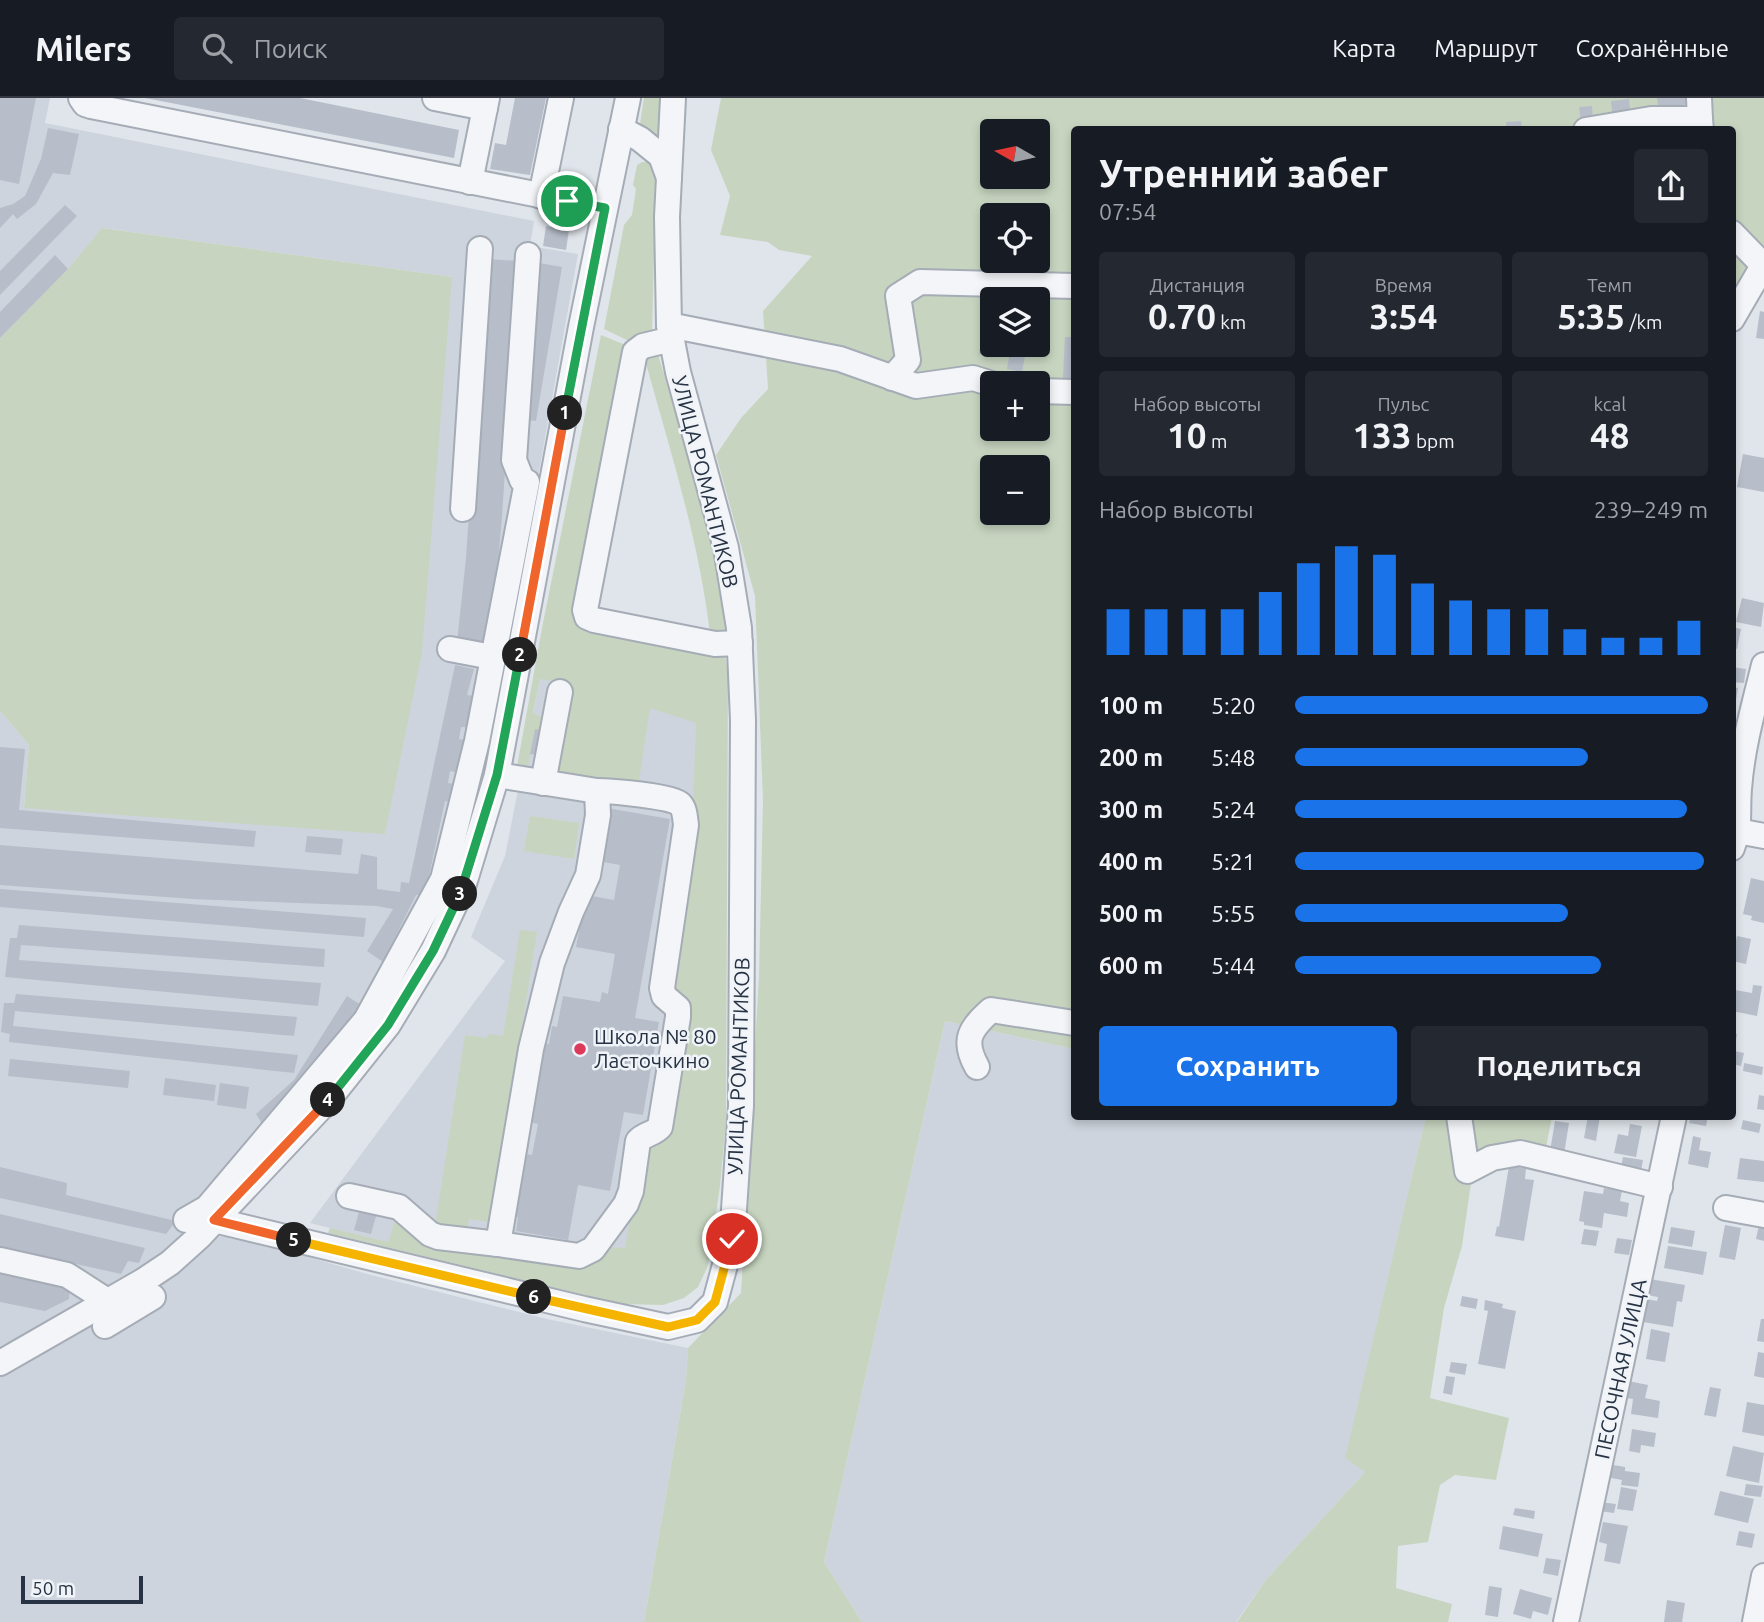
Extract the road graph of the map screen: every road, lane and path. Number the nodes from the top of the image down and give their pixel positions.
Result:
1 (81, 98) edge
2 (435, 98) edge
3 (561, 98) edge
4 (628, 98) edge
5 (673, 98) edge
6 (486, 103) edge
7 (1700, 116) edge
8 (1612, 126) edge
9 (621, 129) junction
10 (669, 179) junction
11 (470, 181) junction
12 (541, 196) junction
13 (605, 208) junction
14 (1736, 237) edge
15 (480, 249) dead end
16 (528, 255) dead end
17 (1764, 265) edge
18 (1071, 286) edge
19 (1736, 311) edge
20 (670, 332) junction
21 (892, 378) junction
22 (980, 381) edge
23 (1050, 391) edge
24 (1071, 392) edge
25 (463, 509) dead end
26 (740, 643) junction
27 (450, 649) dead end
28 (492, 657) junction
29 (1764, 665) edge
30 (560, 692) dead end
31 (497, 775) junction
32 (543, 783) junction
33 (597, 791) junction
34 (1736, 824) edge
35 (1736, 836) edge
36 (1764, 836) edge
37 (1071, 1023) edge
38 (976, 1067) dead end
39 (1460, 1120) edge
40 (1673, 1120) edge
41 (1660, 1187) junction
42 (349, 1196) dead end
43 (1726, 1208) dead end
44 (1764, 1215) edge
45 (186, 1220) dead end
46 (214, 1220) junction
47 (498, 1244) junction
48 (0, 1259) edge
49 (153, 1297) dead end
50 (109, 1302) junction
51 (105, 1326) dead end
52 (0, 1363) edge
53 (1764, 1576) edge
54 (1566, 1622) edge
55 (1755, 1622) edge

1 - 11 street
2 - 6 street
3 - 12 street
4 - 9 street
5 - 10 street, УЛИЦА РОМАНТИКОВ
6 - 11 street
7 - 8 street
9 - 10 street
9 - 13 street
10 - 20 street, УЛИЦА РОМАНТИКОВ
11 - 12 street
12 - 13 street
13 - 31 street
14 - 17 street
15 - 25 street
16 - 28 street
17 - 19 street
18 - 21 street
20 - 21 street
20 - 26 street, УЛИЦА РОМАНТИКОВ
20 - 26 street
21 - 22 street
23 - 24 street
26 - 46 street, УЛИЦА РОМАНТИКОВ
27 - 28 street
28 - 45 street
29 - 34 street
30 - 32 street
31 - 32 street
31 - 46 street
32 - 33 street
33 - 47 street
33 - 47 street
35 - 36 street
37 - 38 street
39 - 41 street
40 - 41 street, ПЕСОЧНАЯ УЛИЦА
41 - 54 street, ПЕСОЧНАЯ УЛИЦА
42 - 47 street
43 - 44 street
46 - 50 street
48 - 50 street
49 - 51 street
50 - 52 street
53 - 55 street

